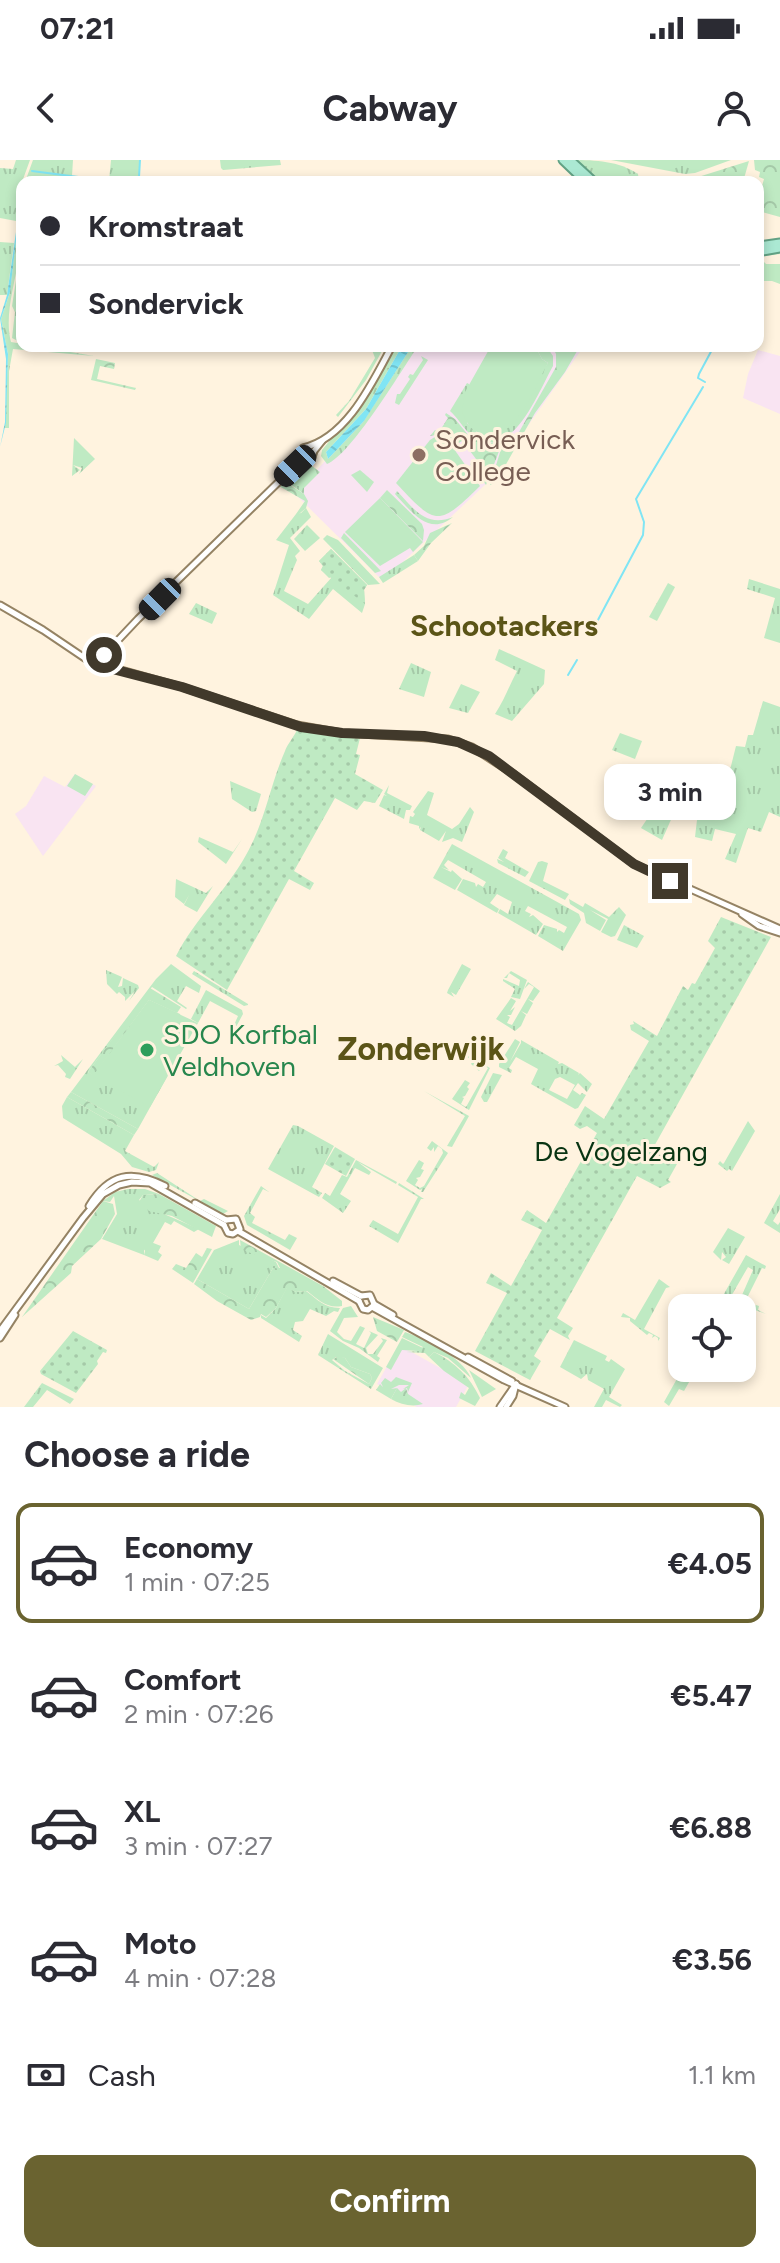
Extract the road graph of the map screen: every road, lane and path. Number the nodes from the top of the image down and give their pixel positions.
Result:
1 (563, 160) edge
2 (570, 160) edge
3 (580, 176) edge
4 (587, 176) edge
5 (389, 352) edge
6 (313, 449) junction
7 (303, 457) junction
8 (0, 605) edge
9 (101, 666) junction
10 (780, 931) edge
11 (225, 1223) junction
12 (239, 1230) junction
13 (360, 1298) junction
14 (373, 1306) junction
15 (18, 1308) junction
16 (0, 1331) edge
17 (0, 1338) edge
18 (516, 1384) junction
19 (503, 1407) edge
20 (565, 1407) edge

1 - 3 main road
2 - 4 main road
5 - 6 street
6 - 7 street
6 - 7 street
7 - 9 street
8 - 9 street
9 - 10 street
11 - 12 street
11 - 12 street
11 - 15 street
12 - 13 street
13 - 14 street
13 - 14 street
14 - 18 street
15 - 16 street
15 - 17 street
18 - 19 street
18 - 20 street

